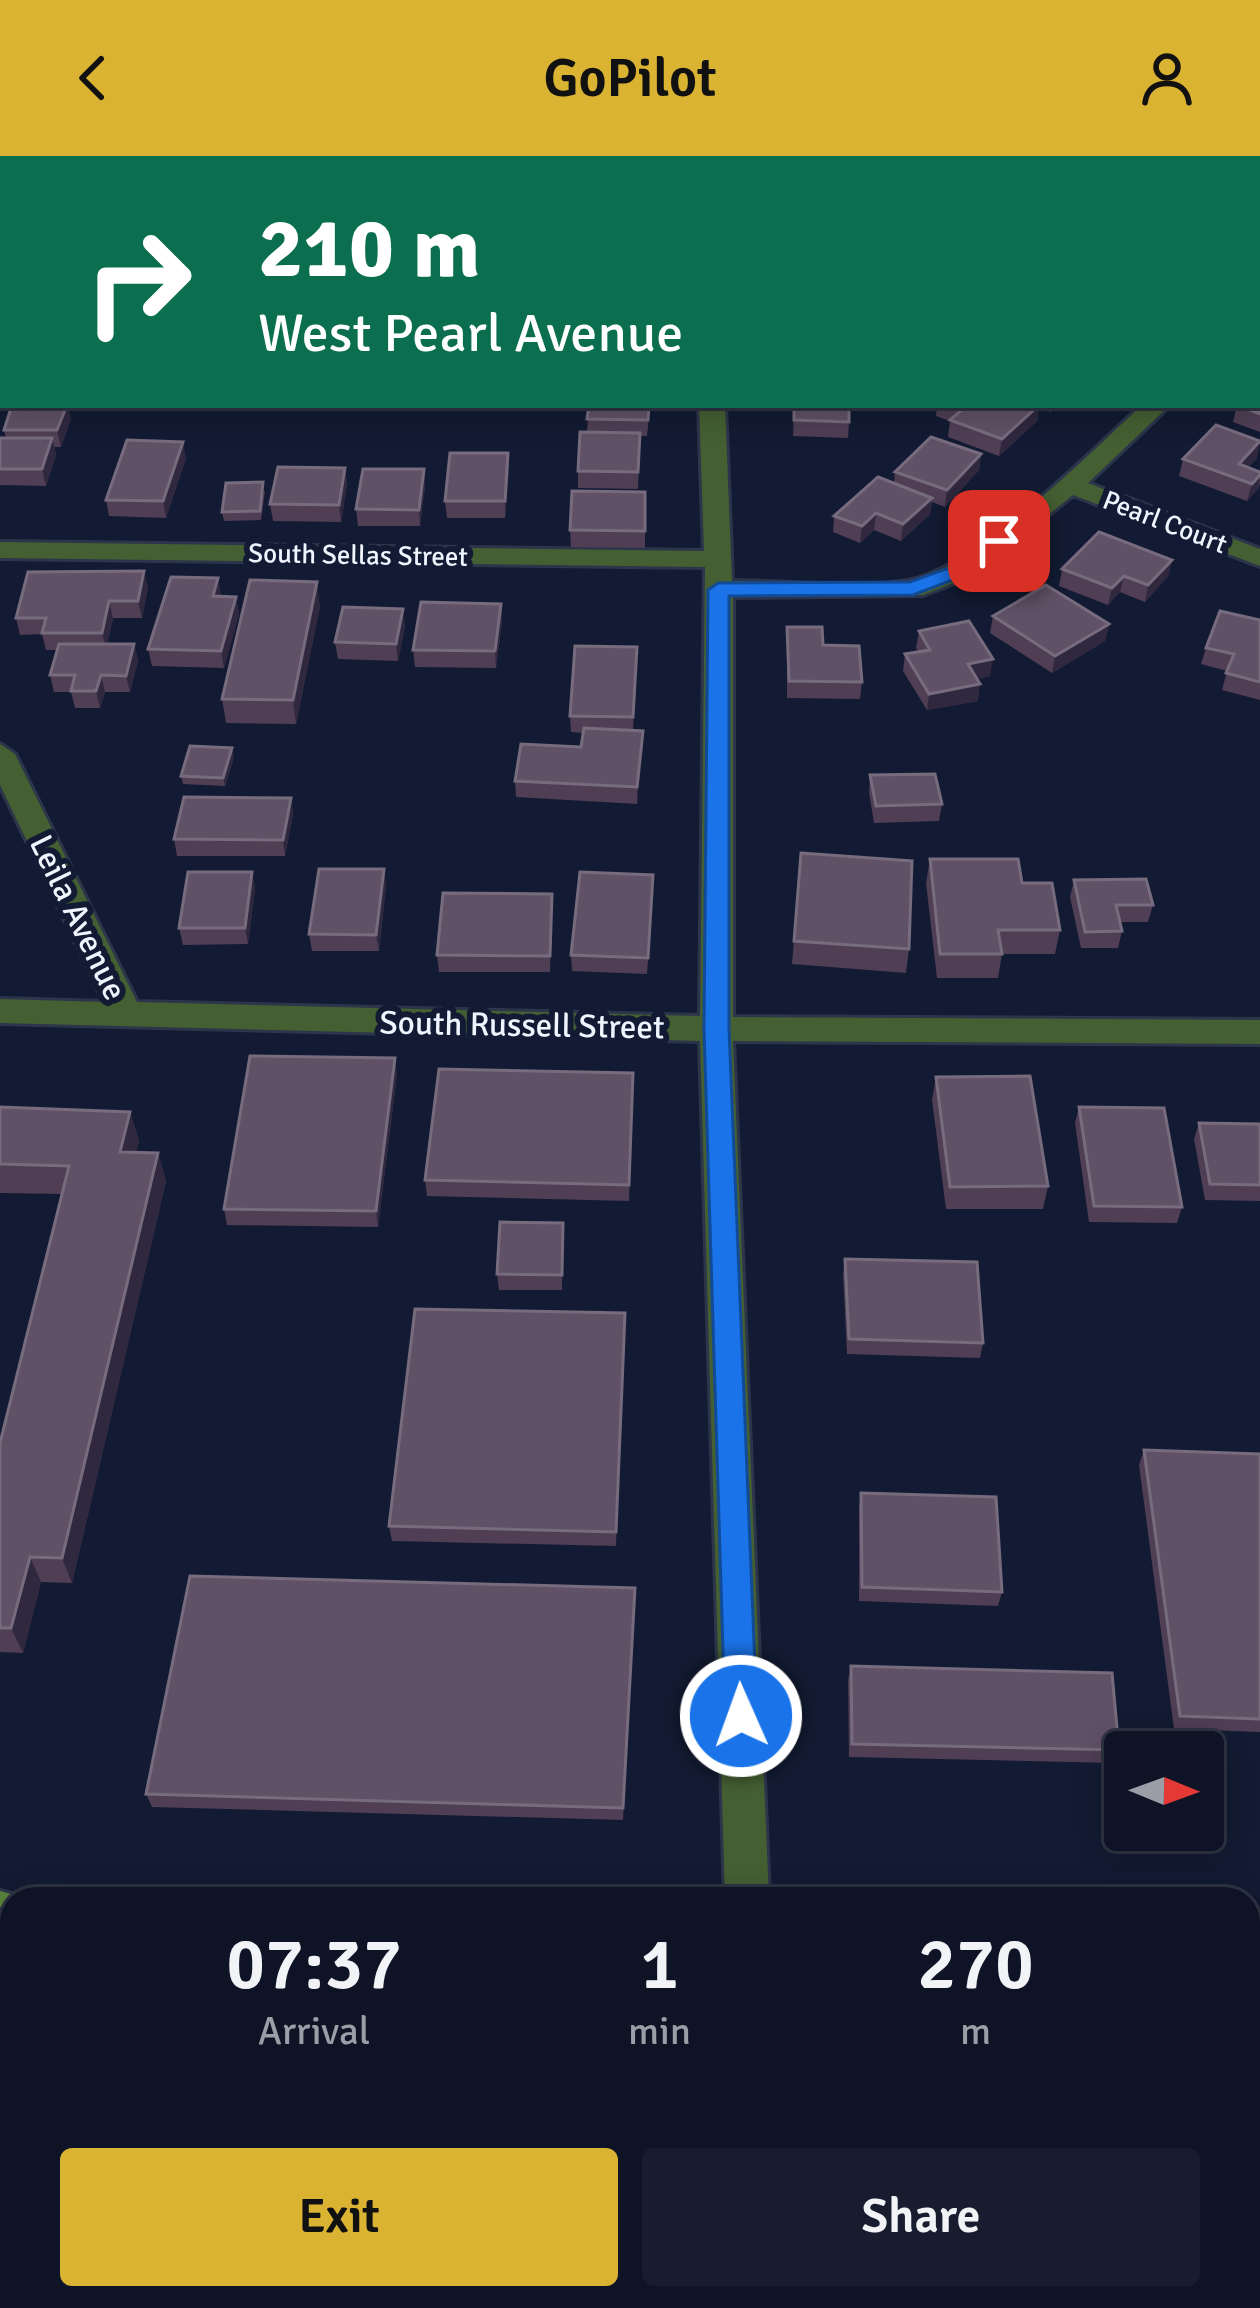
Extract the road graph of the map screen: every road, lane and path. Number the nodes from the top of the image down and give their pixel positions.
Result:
1 (712, 408) edge
2 (1154, 408) edge
3 (1070, 485) junction
4 (0, 550) edge
5 (1260, 558) edge
6 (718, 574) junction
7 (0, 754) edge
8 (0, 1011) edge
9 (127, 1015) junction
10 (716, 1029) junction
11 (1260, 1032) edge
12 (747, 1887) edge

1 - 6 street
2 - 3 street, South Sellas Street
3 - 5 street, Pearl Court
3 - 6 street, South Sellas Street
4 - 6 street, South Sellas Street
6 - 10 street
7 - 9 street, Leila Avenue
8 - 9 street, South Russell Street
9 - 10 street, South Russell Street
10 - 11 street, South Russell Street
10 - 12 street

